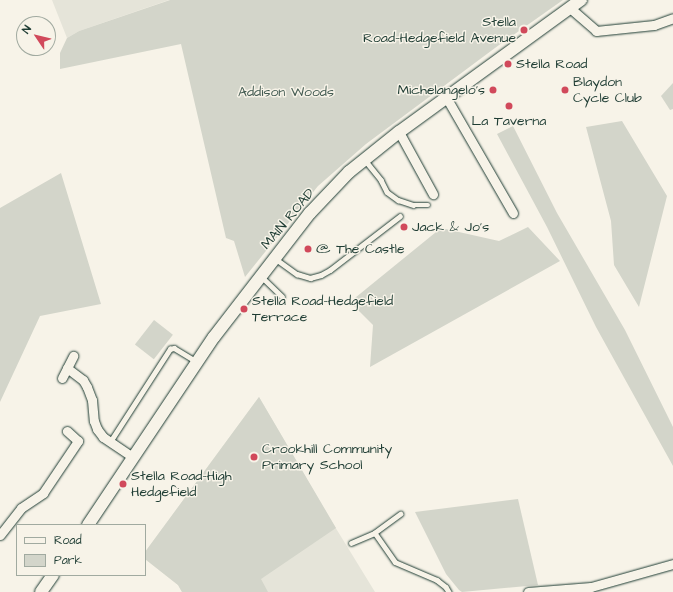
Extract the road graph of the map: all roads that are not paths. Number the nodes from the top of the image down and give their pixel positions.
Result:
1 (581, 0) edge
2 (570, 8) junction
3 (673, 18) edge
4 (446, 97) junction
5 (399, 132) junction
6 (365, 160) junction
7 (433, 194) dead end
8 (428, 205) dead end
9 (513, 213) dead end
10 (400, 216) dead end
11 (275, 258) junction
12 (261, 276) junction
13 (282, 296) dead end
14 (73, 356) dead end
15 (197, 362) junction
16 (67, 368) junction
17 (62, 378) dead end
18 (67, 431) dead end
19 (110, 442) junction
20 (133, 457) junction
21 (401, 514) dead end
22 (89, 524) edge
23 (375, 533) junction
24 (0, 535) edge
25 (351, 543) dead end
26 (673, 564) edge
27 (52, 576) edge
28 (41, 592) edge
29 (449, 592) edge
30 (528, 592) edge

1 - 2 main road, MAIN ROAD
2 - 3 street
2 - 4 main road, MAIN ROAD
4 - 5 main road, MAIN ROAD
4 - 9 street
5 - 6 main road, MAIN ROAD
5 - 7 street
6 - 8 lane
6 - 11 main road, MAIN ROAD
10 - 11 lane
11 - 12 main road, MAIN ROAD
12 - 13 lane
12 - 15 main road, MAIN ROAD
14 - 16 street
15 - 19 lane
15 - 20 main road, MAIN ROAD
16 - 17 street
16 - 19 street
18 - 24 street
19 - 20 street
20 - 22 main road, MAIN ROAD
21 - 23 lane
23 - 25 lane
23 - 29 lane
26 - 30 street
27 - 28 main road

